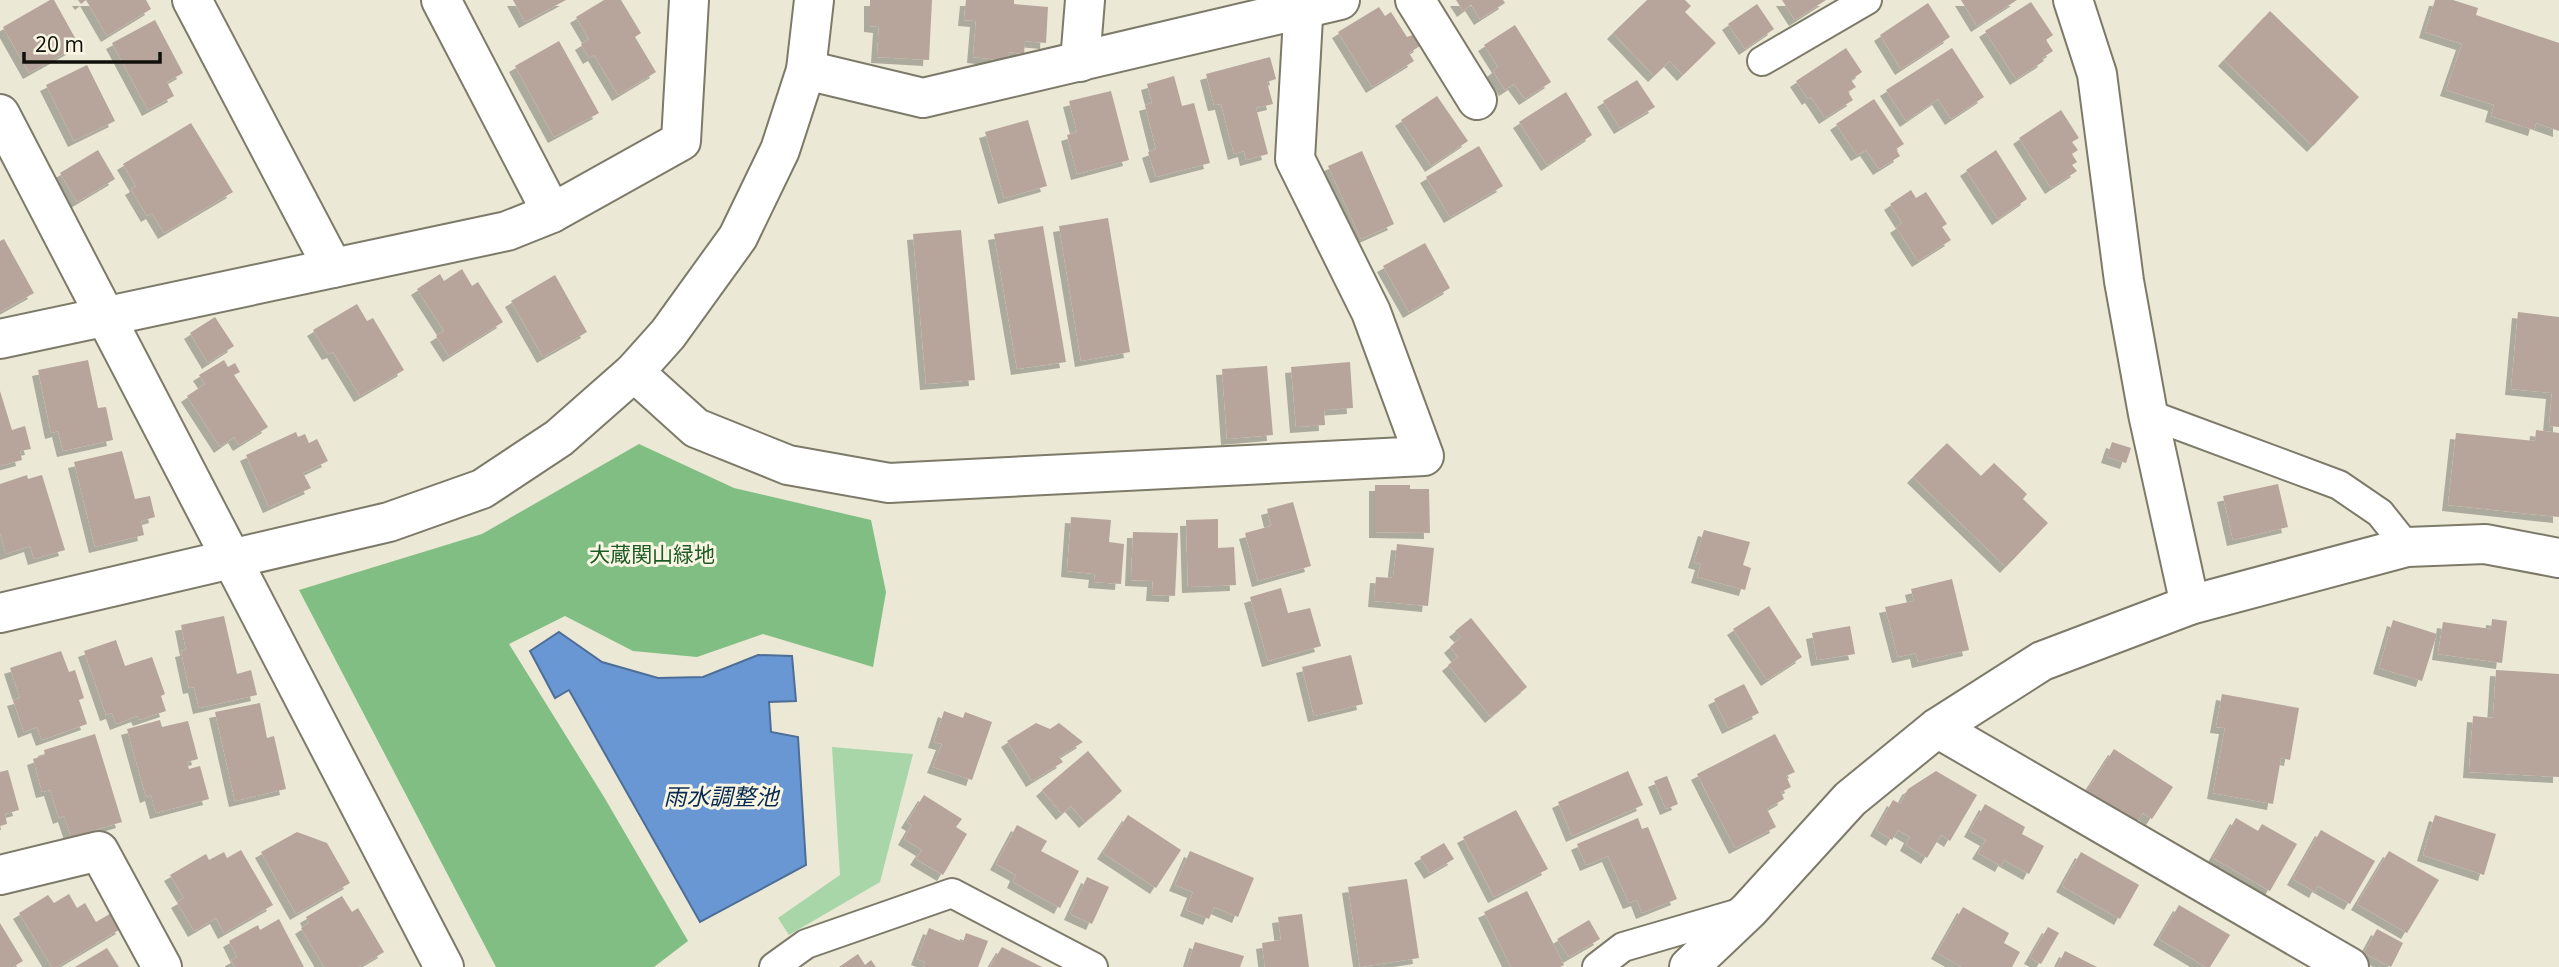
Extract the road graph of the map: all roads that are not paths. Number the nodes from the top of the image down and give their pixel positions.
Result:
1 (192, 0) edge
2 (441, 0) edge
3 (689, 0) edge
4 (814, 0) edge
5 (1085, 0) edge
6 (1340, 0) edge
7 (1415, 0) edge
8 (1867, 0) edge
9 (2073, 0) edge
10 (1303, 5) edge
11 (1762, 61) dead end
12 (1080, 62) junction
13 (806, 70) junction
14 (1477, 100) dead end
15 (0, 114) edge
16 (552, 213) junction
17 (333, 268) junction
18 (105, 317) junction
19 (0, 338) edge
20 (635, 372) junction
21 (2148, 414) junction
22 (2407, 547) junction
23 (2559, 558) edge
24 (233, 560) junction
25 (2190, 605) junction
26 (0, 612) edge
27 (1937, 728) junction
28 (0, 875) edge
29 (1749, 910) junction
30 (162, 967) edge
31 (444, 967) edge
32 (774, 967) edge
33 (1093, 967) edge
34 (1597, 967) edge
35 (1689, 967) edge
36 (2349, 967) edge

1 - 17 street
2 - 16 street
3 - 16 street
4 - 13 street
5 - 12 street
6 - 10 street
7 - 14 street
8 - 11 lane
9 - 21 street
10 - 12 street
10 - 20 street
12 - 13 street
13 - 20 street
15 - 18 street
16 - 17 street
17 - 18 street
18 - 19 street
18 - 24 street
20 - 24 street
21 - 22 lane
21 - 25 street
22 - 23 street
22 - 25 street
24 - 26 street
24 - 31 street
25 - 27 street
27 - 29 street
27 - 36 street
28 - 30 street
29 - 34 lane
29 - 35 street
32 - 33 lane

